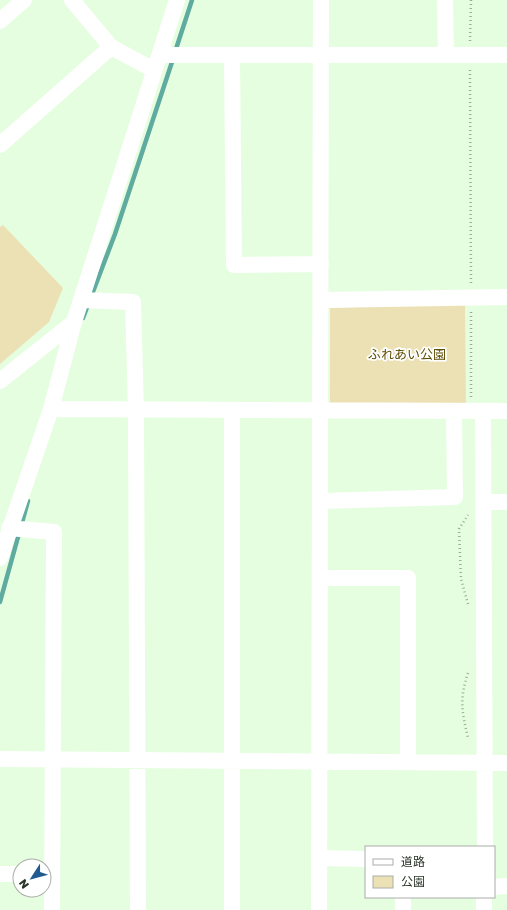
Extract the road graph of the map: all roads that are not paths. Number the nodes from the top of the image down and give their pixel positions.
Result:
1 (24, 0) edge
2 (72, 0) edge
3 (177, 0) edge
4 (321, 0) edge
5 (445, 0) edge
6 (0, 21) edge
7 (111, 46) junction
8 (160, 55) junction
9 (232, 55) junction
10 (321, 55) junction
11 (446, 55) junction
12 (507, 55) edge
13 (154, 70) junction
14 (0, 145) edge
15 (321, 264) junction
16 (507, 297) edge
17 (81, 300) junction
18 (321, 300) junction
19 (74, 322) junction
20 (0, 381) edge
21 (51, 410) junction
22 (136, 410) junction
23 (232, 410) junction
24 (321, 410) junction
25 (454, 411) junction
26 (477, 411) junction
27 (507, 411) edge
28 (320, 501) junction
29 (507, 502) edge
30 (478, 507) junction
31 (9, 528) junction
32 (0, 558) edge
33 (320, 578) junction
34 (0, 759) edge
35 (53, 760) junction
36 (136, 760) junction
37 (233, 761) junction
38 (320, 762) junction
39 (408, 762) junction
40 (486, 763) junction
41 (507, 763) edge
42 (485, 846) edge
43 (49, 858) edge
44 (320, 858) junction
45 (365, 859) edge
46 (0, 874) edge
47 (12, 874) edge
48 (507, 886) edge
49 (495, 887) edge
50 (51, 898) edge
51 (403, 898) edge
52 (484, 898) edge
53 (52, 910) edge
54 (138, 910) edge
55 (232, 910) edge
56 (320, 910) edge
57 (403, 910) edge
58 (484, 910) edge

1 - 6 street
2 - 7 street
3 - 8 street
4 - 10 street
5 - 11 street
7 - 13 street
7 - 14 street
8 - 9 street
8 - 13 street
9 - 10 street
9 - 15 street
10 - 11 street
10 - 15 street
11 - 12 street
13 - 17 street
15 - 18 street
16 - 18 street
17 - 19 street
17 - 22 street
18 - 24 street
19 - 20 street
19 - 21 street
21 - 22 street
21 - 31 street
22 - 23 street
22 - 36 street
23 - 24 street
23 - 37 street
24 - 25 street
24 - 28 street
25 - 26 street
25 - 28 street
26 - 27 street
26 - 30 street
28 - 33 street
29 - 30 street
30 - 40 street
31 - 32 street
31 - 35 street
33 - 38 street
33 - 39 street
34 - 35 street
35 - 36 street
35 - 43 street
36 - 37 street
36 - 54 street
37 - 38 street
37 - 55 street
38 - 39 street
38 - 44 street
39 - 40 street
40 - 41 street
40 - 42 street
44 - 45 street
44 - 56 street
46 - 47 street
48 - 49 street
50 - 53 street
51 - 57 street
52 - 58 street

